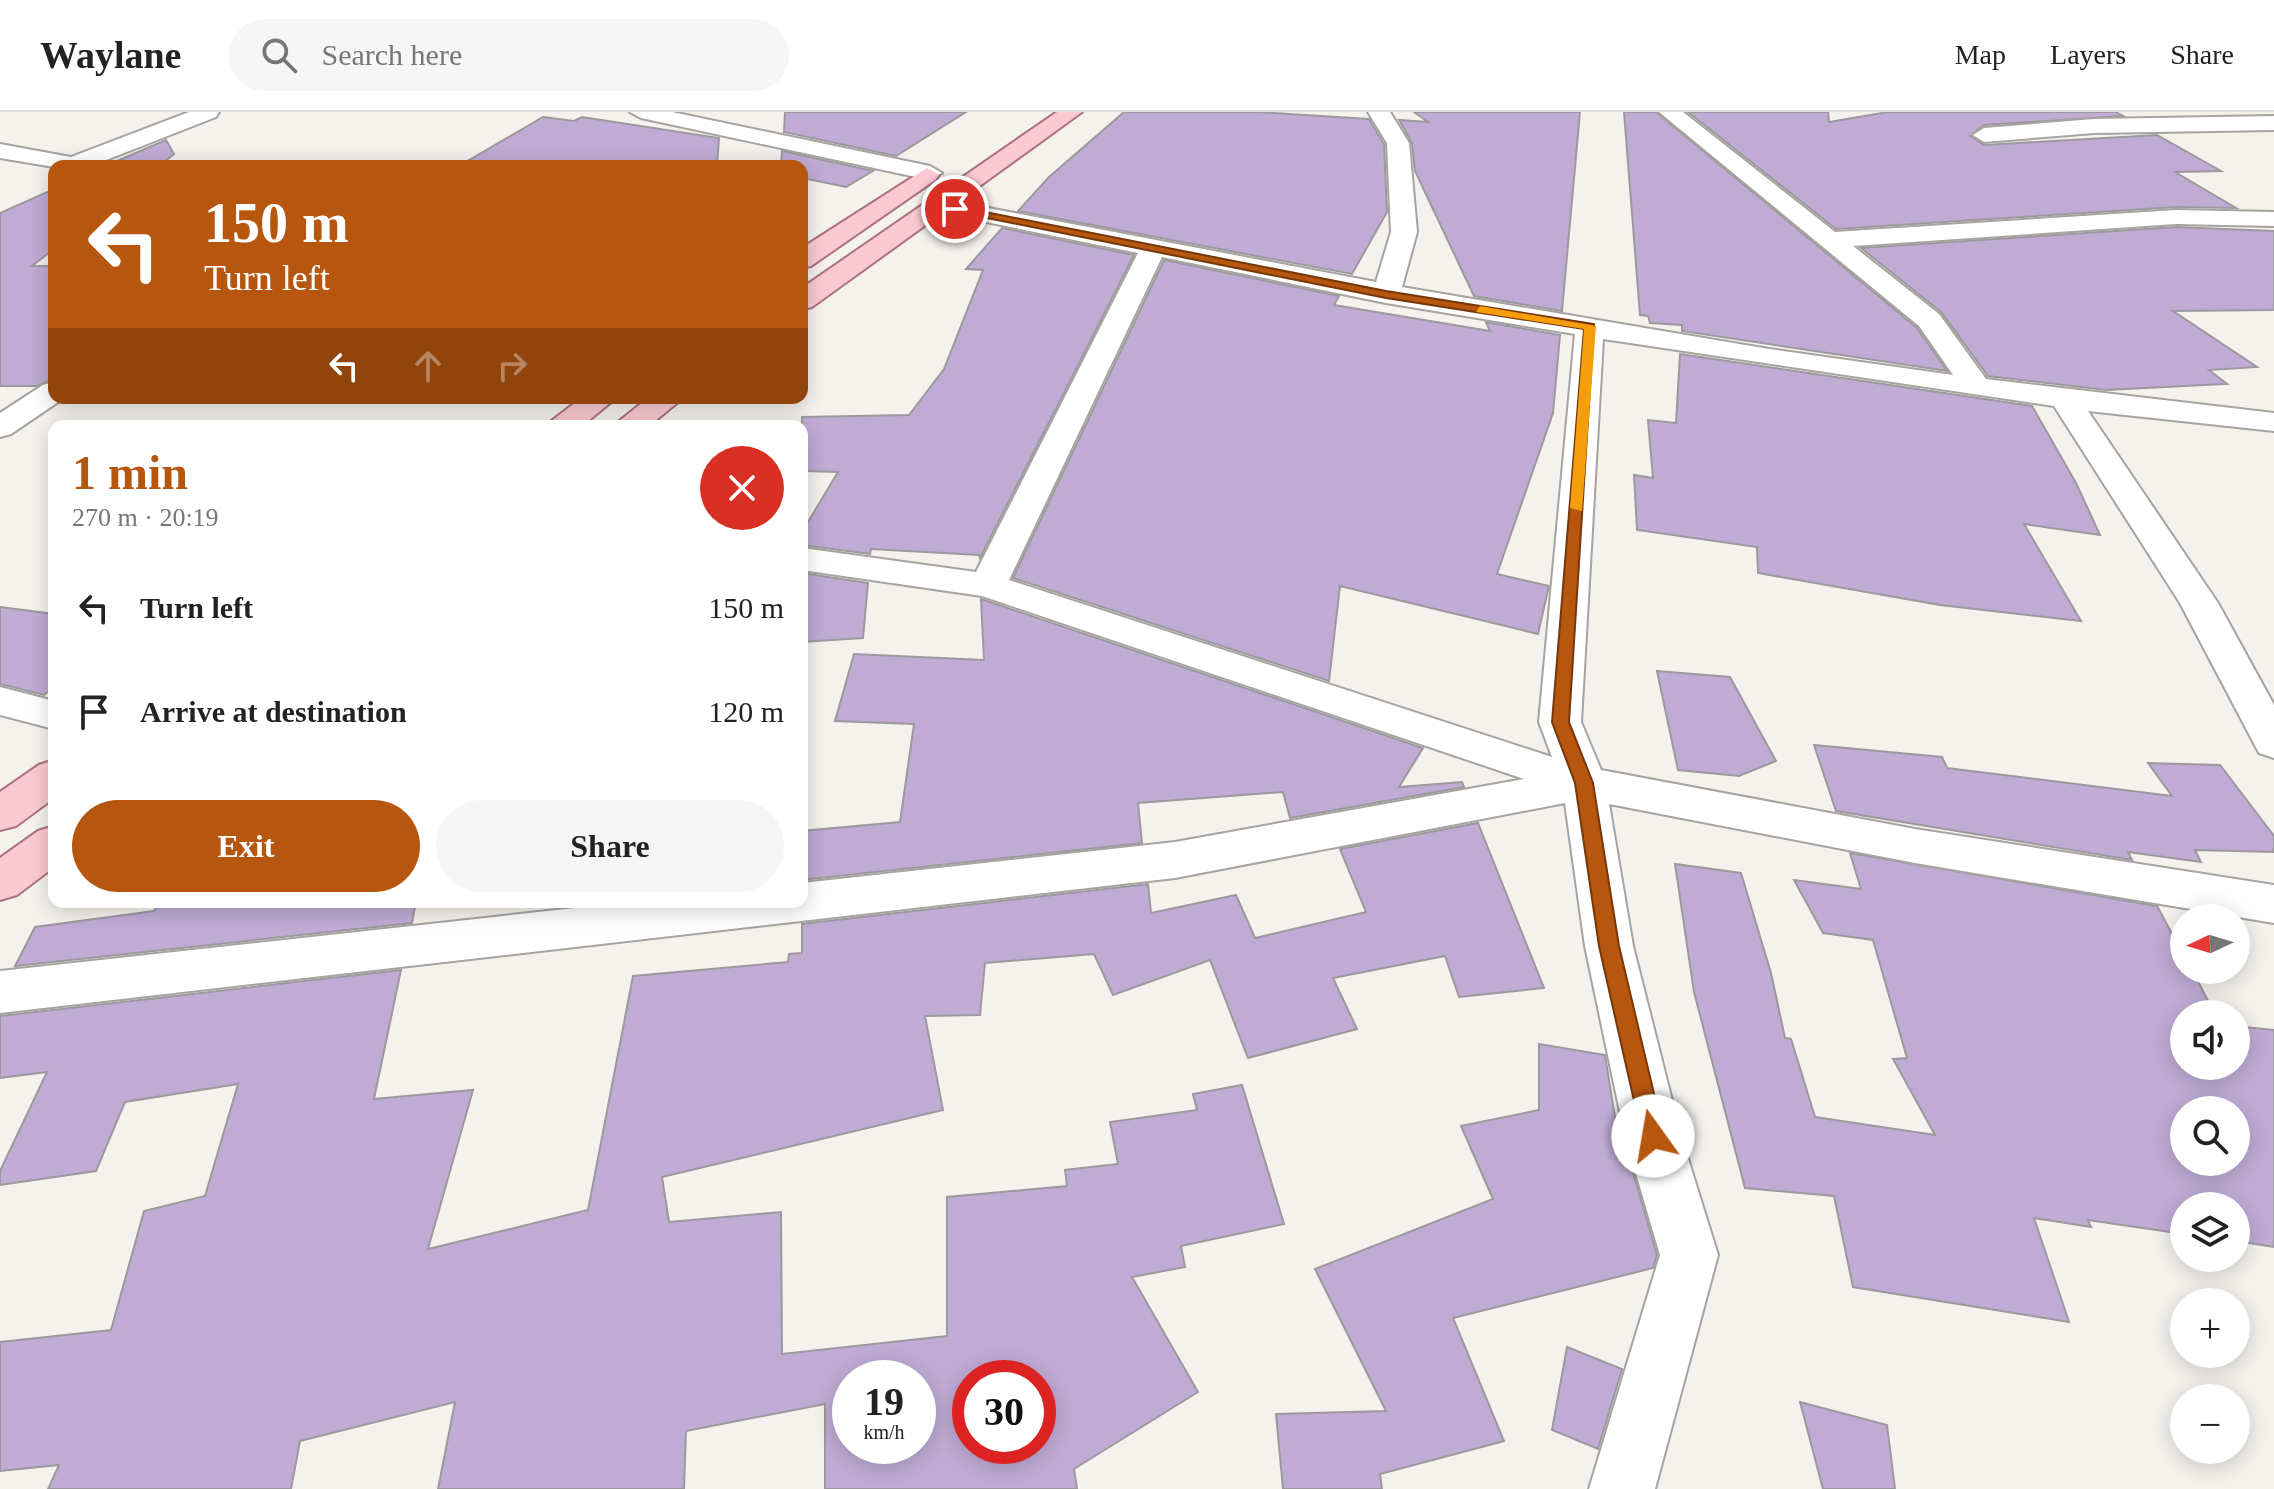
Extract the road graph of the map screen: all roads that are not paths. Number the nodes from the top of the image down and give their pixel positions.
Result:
1 (208, 112) edge
2 (641, 112) edge
3 (1071, 112) edge
4 (1379, 112) edge
5 (1670, 112) edge
6 (2274, 123) edge
7 (1984, 135) dead end
8 (0, 151) edge
9 (32, 154) junction
10 (954, 158) dead end
11 (56, 160) edge
12 (88, 160) edge
13 (930, 173) junction
14 (0, 174) edge
15 (936, 205) junction
16 (2274, 219) edge
17 (1828, 240) junction
18 (1154, 246) junction
19 (808, 256) edge
20 (1386, 295) junction
21 (808, 297) edge
22 (1590, 326) junction
23 (1977, 388) junction
24 (47, 396) edge
25 (0, 399) edge
26 (2067, 402) junction
27 (592, 404) edge
28 (660, 404) edge
29 (570, 420) edge
30 (637, 420) edge
31 (2274, 422) edge
32 (0, 427) edge
33 (808, 560) edge
34 (988, 585) junction
35 (0, 701) edge
36 (48, 713) edge
37 (2274, 743) edge
38 (48, 780) edge
39 (1584, 783) junction
40 (0, 814) edge
41 (48, 847) edge
42 (0, 882) edge
43 (808, 901) edge
44 (2274, 904) edge
45 (748, 908) edge
46 (0, 992) edge
47 (1622, 1489) edge

1 - 12 street
2 - 13 street
3 - 15 main road
4 - 20 street
5 - 17 street
6 - 7 street
8 - 9 street
9 - 11 street
9 - 14 street
10 - 13 main road
13 - 19 main road
15 - 18 street
15 - 21 main road
16 - 17 street
17 - 23 street
18 - 20 street
18 - 34 street
20 - 22 street
22 - 23 street
22 - 39 street
23 - 26 street
24 - 25 street
24 - 32 street
26 - 31 street
26 - 37 street
27 - 29 main road
28 - 30 main road
33 - 34 street
34 - 39 street
35 - 36 street
38 - 40 main road
39 - 43 street
39 - 44 street
39 - 47 street
41 - 42 main road
45 - 46 street

